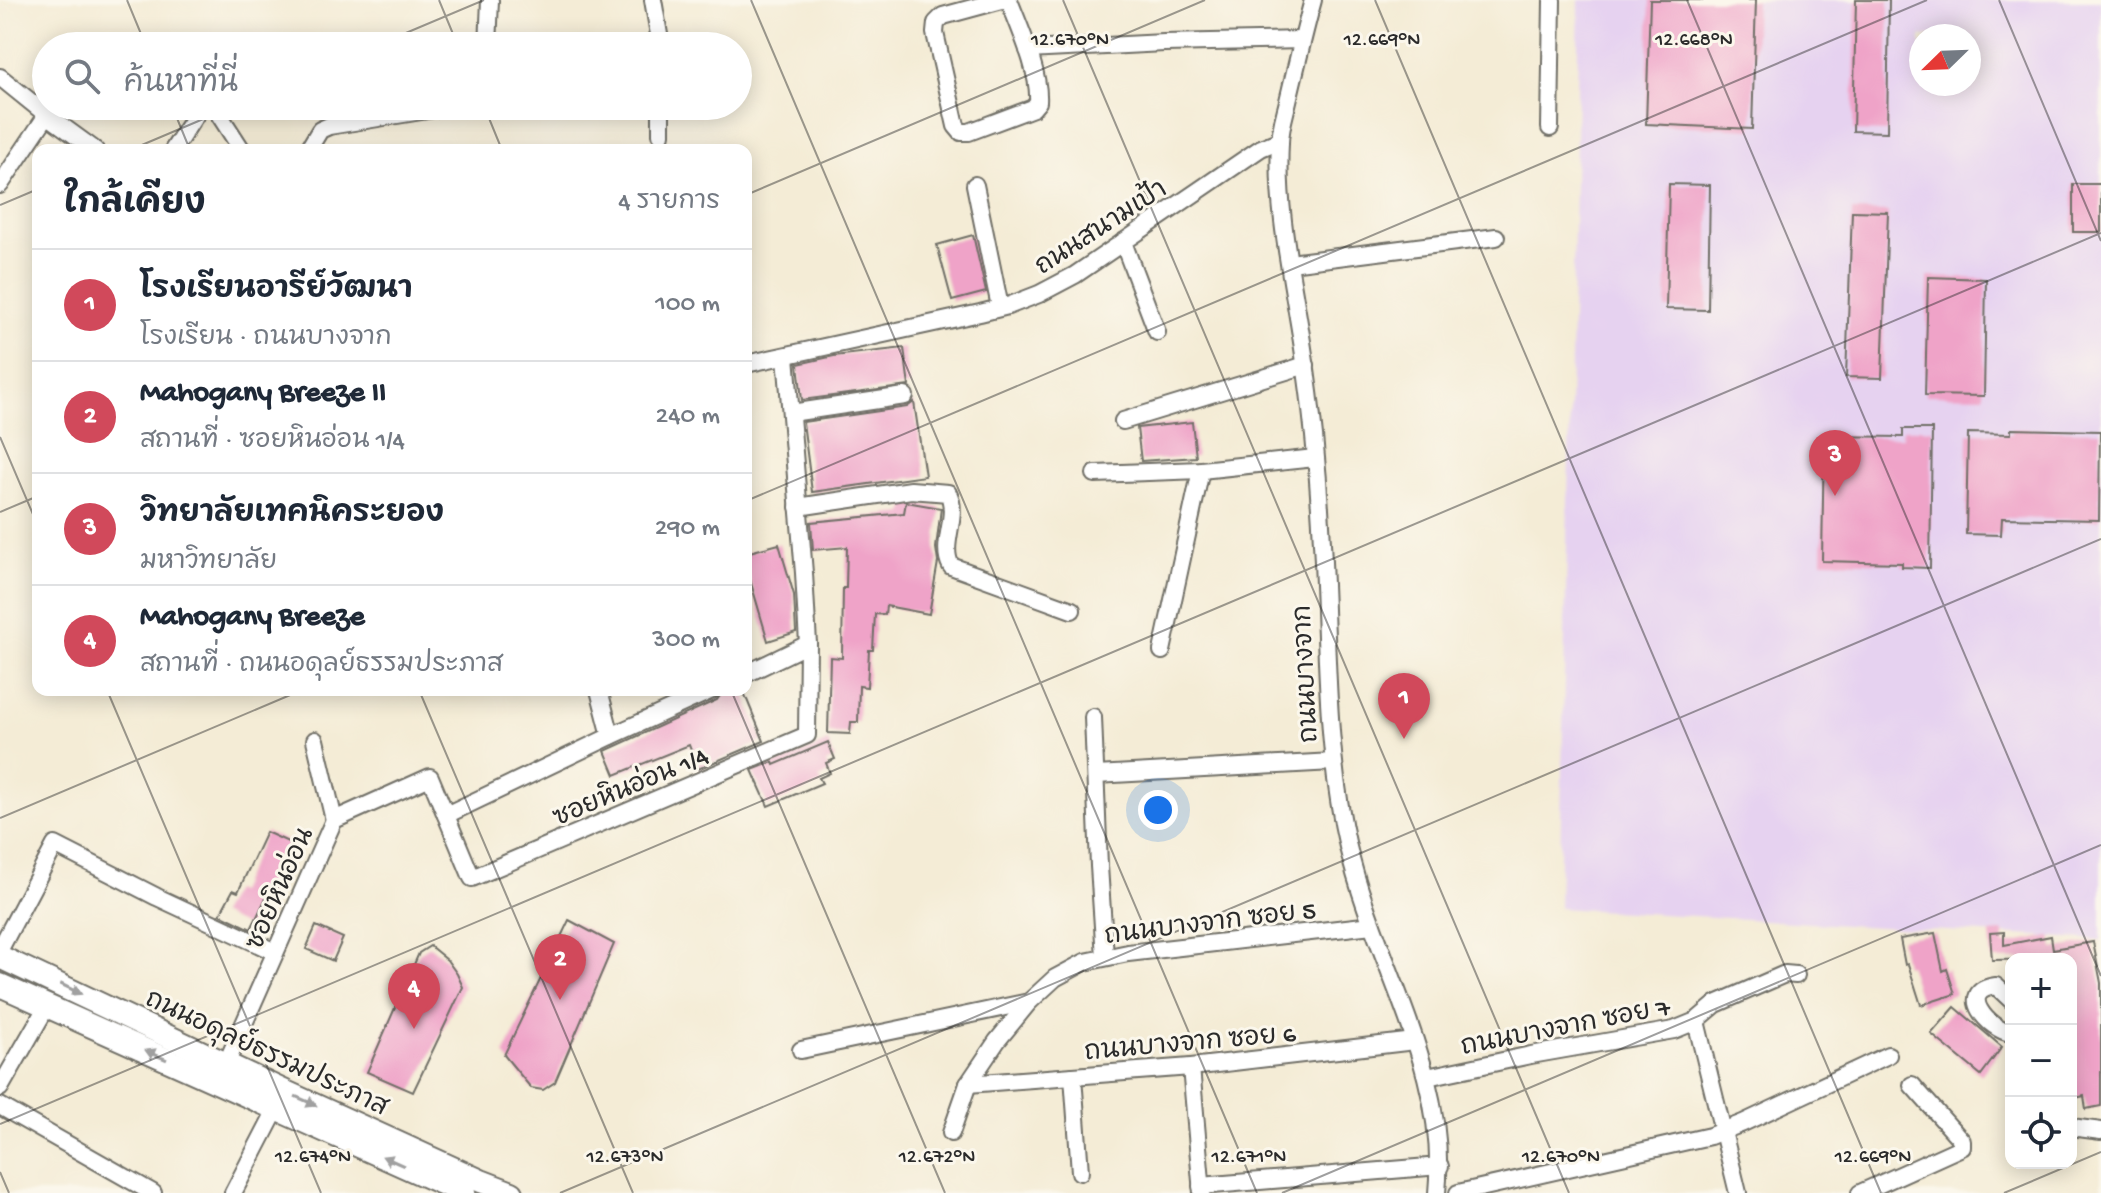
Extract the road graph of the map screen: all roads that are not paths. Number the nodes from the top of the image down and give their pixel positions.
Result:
1 (490, 0) edge
2 (653, 0) edge
3 (1002, 0) edge
4 (1009, 0) edge
5 (1313, 0) edge
6 (1552, 0) edge
7 (489, 32) edge
8 (659, 32) edge
9 (1302, 40) junction
10 (1028, 50) junction
11 (0, 77) edge
12 (32, 103) edge
13 (44, 120) edge
14 (54, 120) edge
15 (192, 120) edge
16 (223, 120) edge
17 (330, 120) edge
18 (366, 120) edge
19 (661, 120) edge
20 (329, 126) junction
21 (1550, 128) dead end
22 (661, 134) dead end
23 (1280, 140) junction
24 (87, 144) edge
25 (177, 144) edge
26 (238, 144) edge
27 (312, 144) edge
28 (0, 185) edge
29 (975, 185) dead end
30 (1496, 237) dead end
31 (1123, 242) junction
32 (1290, 263) junction
33 (1000, 307) junction
34 (1157, 332) dead end
35 (786, 356) junction
36 (752, 363) edge
37 (1306, 365) junction
38 (905, 396) dead end
39 (791, 413) junction
40 (1123, 421) dead end
41 (1315, 458) junction
42 (1201, 470) junction
43 (1095, 474) dead end
44 (798, 507) junction
45 (1072, 610) dead end
46 (808, 644) junction
47 (1162, 651) dead end
48 (752, 671) edge
49 (601, 696) edge
50 (699, 696) edge
51 (1093, 717) dead end
52 (611, 736) junction
53 (315, 740) dead end
54 (1333, 762) junction
55 (1096, 775) junction
56 (446, 815) junction
57 (334, 820) junction
58 (472, 878) joint
59 (1372, 925) junction
60 (0, 949) edge
61 (275, 952) junction
62 (0, 957) edge
63 (1105, 957) junction
64 (1796, 975) dead end
65 (0, 985) edge
66 (2005, 994) edge
67 (1029, 1002) junction
68 (47, 1006) junction
69 (1696, 1021) junction
70 (2005, 1032) edge
71 (1415, 1041) junction
72 (801, 1050) dead end
73 (1888, 1055) dead end
74 (1191, 1067) junction
75 (222, 1073) junction
76 (1073, 1076) junction
77 (1427, 1077) junction
78 (968, 1084) junction
79 (1912, 1085) dead end
80 (0, 1088) edge
81 (0, 1106) edge
82 (277, 1108) junction
83 (2077, 1128) edge
84 (1722, 1131) junction
85 (2101, 1131) edge
86 (951, 1133) dead end
87 (1440, 1166) junction
88 (1080, 1172) dead end
89 (1318, 1185) edge
90 (1201, 1190) edge
91 (153, 1193) edge
92 (233, 1193) edge
93 (464, 1193) edge
94 (512, 1193) edge
95 (1437, 1193) edge
96 (1458, 1193) edge
97 (1738, 1193) edge
98 (1860, 1193) edge

1 - 7 street
2 - 8 street
3 - 10 street
4 - 10 street
5 - 9 street
6 - 21 street
9 - 10 street
9 - 23 street
11 - 12 street
13 - 28 street
14 - 24 street
15 - 25 street
16 - 26 street
17 - 20 street
18 - 20 street
19 - 22 street
20 - 27 street
23 - 31 street, ถนนสนามเป้า
23 - 32 street, ถนนบางจาก
29 - 33 street
30 - 32 street
31 - 33 street, ถนนสนามเป้า
31 - 34 street
32 - 37 street, ถนนบางจาก
33 - 35 street, ถนนสนามเป้า
35 - 36 street, ถนนสนามเป้า
35 - 39 street
37 - 40 street
37 - 41 street, ถนนบางจาก
38 - 39 street
39 - 44 street
41 - 42 street
41 - 54 street, ถนนบางจาก
42 - 43 street
42 - 47 street
44 - 45 street
44 - 46 street
46 - 48 street
46 - 58 street, ซอยหินอ่อน 1/4
49 - 52 street
50 - 52 street
51 - 55 street
52 - 56 street
53 - 57 street
54 - 55 street
54 - 59 street, ถนนบางจาก
55 - 63 street
56 - 57 street, ซอยหินอ่อน
56 - 58 street, ซอยหินอ่อน
57 - 61 street, ซอยหินอ่อน
59 - 63 street, ถนนบางจาก ซอย 5
59 - 71 street, ถนนบางจาก
60 - 61 street
61 - 75 street, ซอยหินอ่อน
62 -> 75 street, ถนนอดุลย์ธรรมประภาส
63 - 67 street, ถนนบางจาก ซอย 5
64 - 69 street, ถนนบางจาก ซอย 7
65 - 68 street, ถนนอดุลย์ธรรมประภาส
66 - 70 street
67 - 72 street
67 - 78 street, ถนนบางจาก ซอย 5
75 -> 68 street, ถนนอดุลย์ธรรมประภาส
68 - 80 street
69 - 77 street, ถนนบางจาก ซอย 7
69 - 84 street
71 - 74 street, ถนนบางจาก ซอย 6
71 - 77 street, ถนนบางจาก
73 - 84 street
74 - 76 street, ถนนบางจาก ซอย 6
74 - 90 street
75 - 82 street, ถนนอดุลย์ธรรมประภาส
75 -> 94 street, ถนนอดุลย์ธรรมประภาส
76 - 78 street, ถนนบางจาก ซอย 6
76 - 88 street
77 - 87 street, ถนนบางจาก
78 - 86 street, ถนนบางจาก ซอย 5
79 - 98 street
81 - 91 street
82 - 92 street
93 -> 82 street, ถนนอดุลย์ธรรมประภาส
83 - 85 street
84 - 96 street
84 - 97 street
87 - 89 street
87 - 95 street, ถนนบางจาก
89 - 90 street

